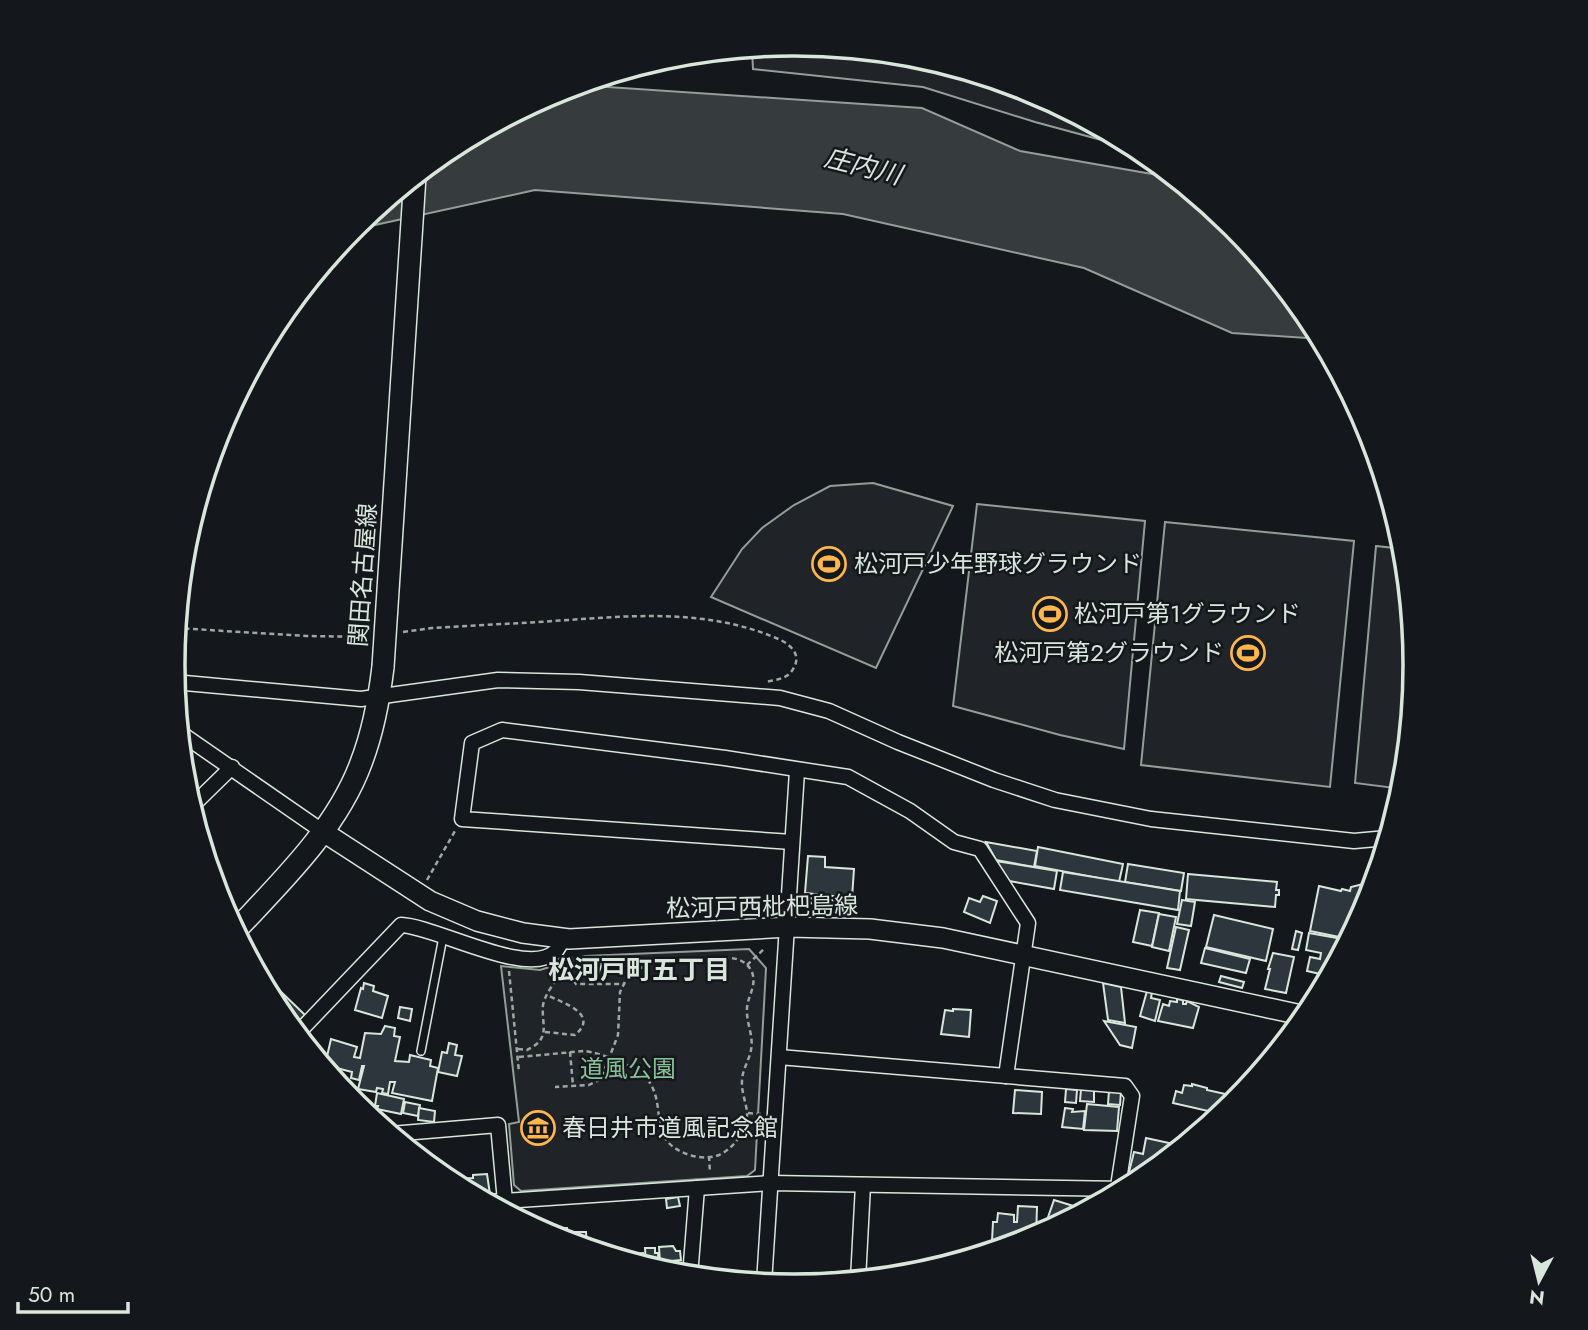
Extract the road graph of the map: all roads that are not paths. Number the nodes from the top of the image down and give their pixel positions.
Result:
1 (414, 189) edge
2 (185, 683) edge
3 (379, 697) junction
4 (189, 739) edge
5 (232, 767) junction
6 (797, 771) junction
7 (200, 798) edge
8 (322, 831) junction
9 (1378, 838) edge
10 (792, 842) junction
11 (243, 923) edge
12 (789, 927) junction
13 (443, 937) junction
14 (563, 938) junction
15 (1023, 956) junction
16 (1293, 1013) edge
17 (304, 1026) edge
18 (421, 1051) dead end
19 (779, 1057) junction
20 (1006, 1076) junction
21 (404, 1133) edge
22 (1122, 1177) edge
23 (771, 1183) junction
24 (863, 1185) junction
25 (697, 1188) junction
26 (1102, 1190) edge
27 (505, 1201) edge
28 (516, 1206) edge
29 (691, 1265) edge
30 (859, 1270) edge
31 (765, 1273) edge

1 - 3 main road, 関田名古屋線, bridge
2 - 3 street
3 - 8 main road, 関田名古屋線
3 - 9 street
4 - 5 street
5 - 7 street
5 - 8 street
6 - 10 street
6 - 10 street
6 - 15 street
8 - 11 main road, 関田名古屋線
8 - 14 main road, 松河戸西枇杷島線
10 - 12 street
12 - 14 main road, 松河戸西枇杷島線
12 - 15 main road, 松河戸西枇杷島線
12 - 19 street
13 - 14 street
13 - 17 street
13 - 18 lane
15 - 16 main road, 松河戸西枇杷島線
15 - 20 street
19 - 20 street
19 - 23 street
20 - 22 street
21 - 27 street
23 - 24 street
23 - 25 street
23 - 31 street
24 - 26 street
24 - 30 street
25 - 28 street
25 - 29 street

